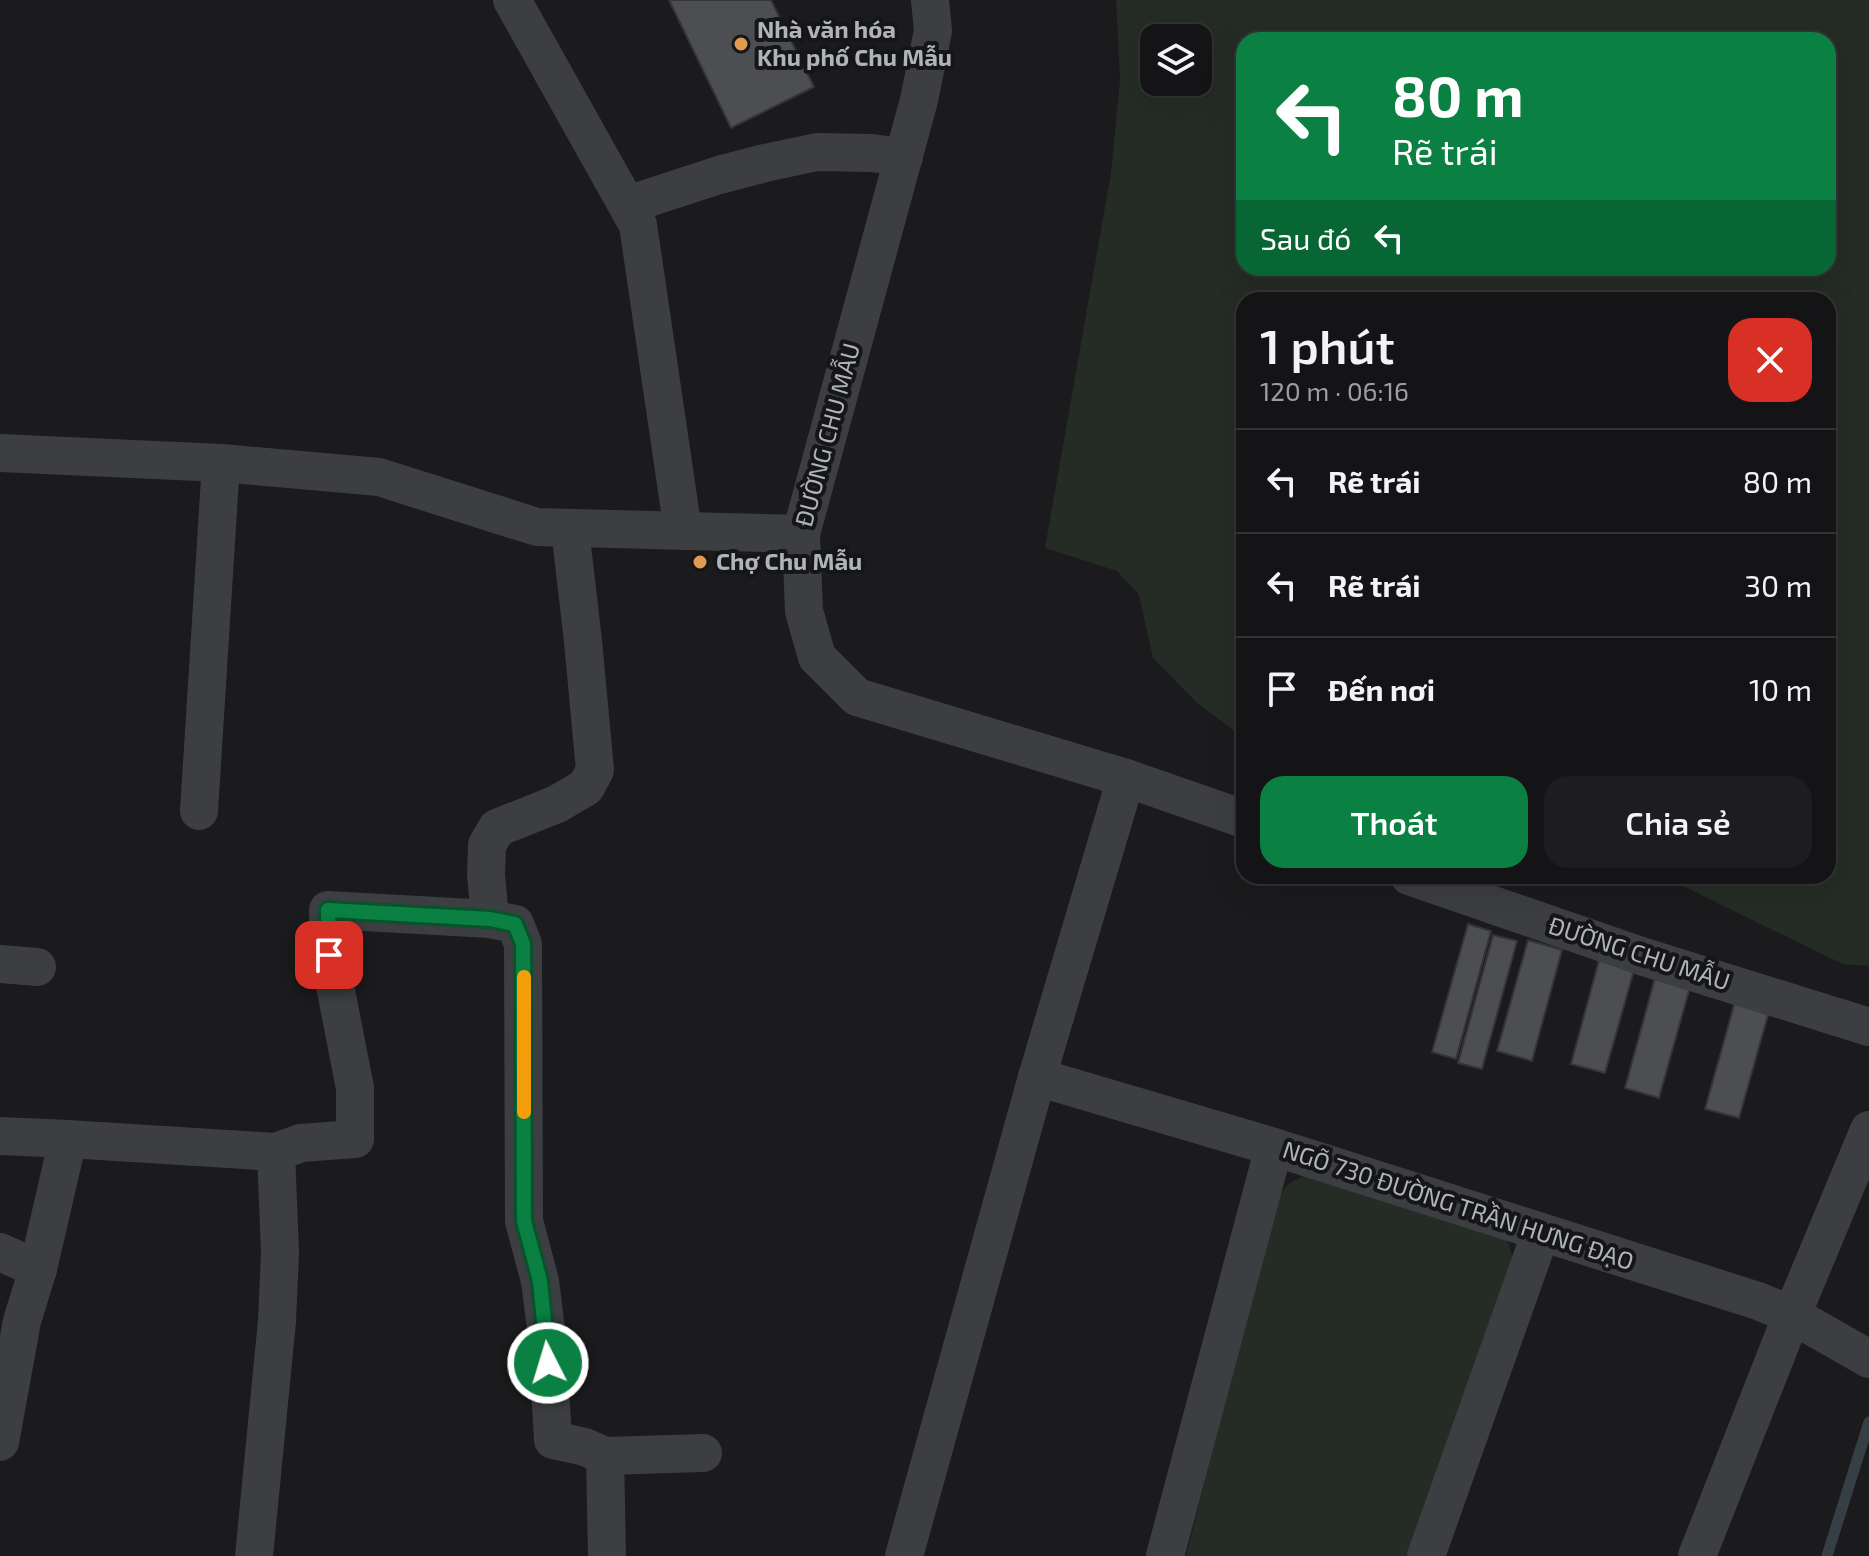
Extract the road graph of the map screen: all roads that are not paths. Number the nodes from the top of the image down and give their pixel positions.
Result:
1 (512, 0) edge
2 (930, 0) edge
3 (904, 157) junction
4 (627, 205) junction
5 (0, 453) edge
6 (221, 463) junction
7 (570, 529) junction
8 (683, 531) junction
9 (801, 534) junction
10 (1126, 778) junction
11 (199, 811) dead end
12 (1236, 816) edge
13 (1432, 884) edge
14 (490, 919) junction
15 (1869, 1027) edge
16 (1037, 1077) junction
17 (1869, 1130) edge
18 (0, 1136) edge
19 (68, 1139) junction
20 (1274, 1147) junction
21 (276, 1152) junction
22 (1541, 1232) junction
23 (0, 1252) edge
24 (38, 1269) junction
25 (1807, 1324) junction
26 (1869, 1359) edge
27 (0, 1442) edge
28 (703, 1453) dead end
29 (605, 1456) junction
30 (254, 1556) edge
31 (607, 1556) edge
32 (904, 1556) edge
33 (1165, 1556) edge
34 (1426, 1556) edge
35 (1697, 1556) edge

1 - 4 street
2 - 3 street, ĐƯỜNG CHU MẪU
3 - 4 street
3 - 9 street, ĐƯỜNG CHU MẪU
4 - 8 street
5 - 6 street
6 - 7 street
6 - 11 street
7 - 8 street
7 - 14 street
8 - 9 street
9 - 10 street, ĐƯỜNG CHU MẪU
10 - 12 street, ĐƯỜNG CHU MẪU
10 - 16 street
13 - 15 street, ĐƯỜNG CHU MẪU
14 - 21 street
14 - 29 street
16 - 20 street, NGÕ 730 ĐƯỜNG TRẦN HƯNG ĐẠO
16 - 32 street
17 - 25 street
18 - 19 street
19 - 21 street
19 - 24 street
20 - 22 street, NGÕ 730 ĐƯỜNG TRẦN HƯNG ĐẠO
20 - 33 street
21 - 30 street
22 - 25 street, NGÕ 730 ĐƯỜNG TRẦN HƯNG ĐẠO
22 - 34 street
23 - 24 street
24 - 27 street
25 - 26 street, NGÕ 730 ĐƯỜNG TRẦN HƯNG ĐẠO
25 - 35 street
28 - 29 street
29 - 31 street

